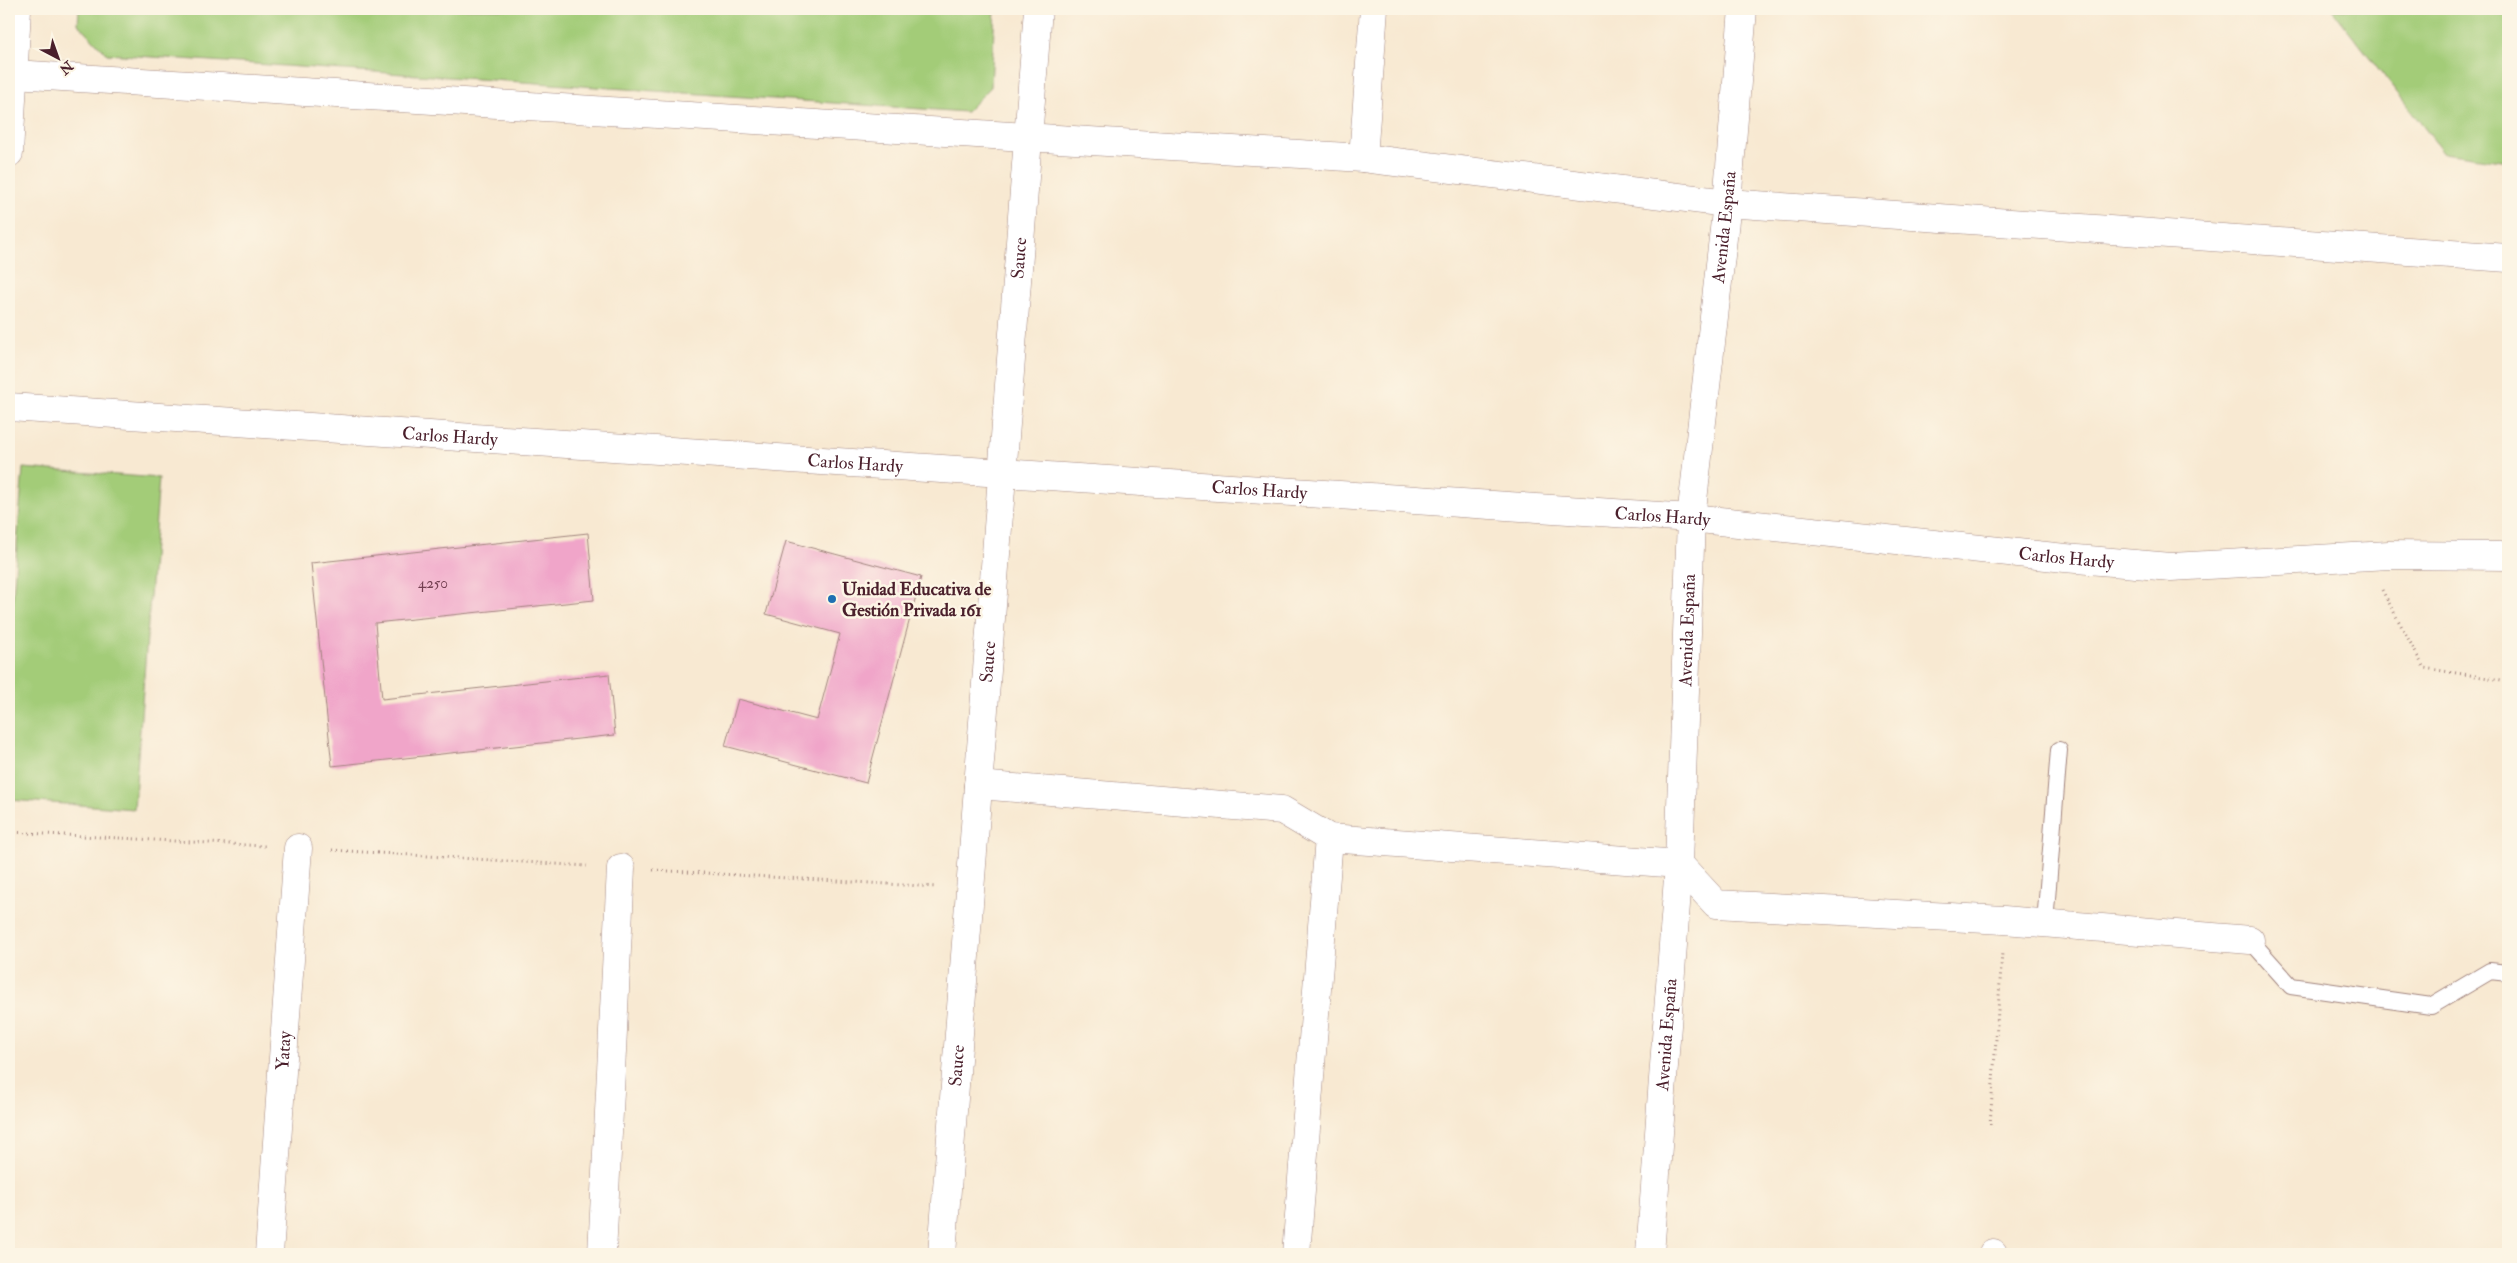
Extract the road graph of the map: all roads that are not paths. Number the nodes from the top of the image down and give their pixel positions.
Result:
1 (17, 9) edge
2 (1038, 9) edge
3 (1374, 9) edge
4 (1743, 9) edge
5 (14, 74) junction
6 (1028, 136) junction
7 (9, 153) edge
8 (1363, 158) junction
9 (1727, 203) junction
10 (2508, 258) edge
11 (9, 407) edge
12 (1002, 473) junction
13 (1691, 518) junction
14 (2508, 556) edge
15 (2059, 750) dead end
16 (978, 785) junction
17 (1328, 838) junction
18 (298, 848) road end
19 (1679, 864) junction
20 (621, 868) road end
21 (2045, 923) junction
22 (2250, 940) joint
23 (2508, 973) edge
24 (269, 1254) edge
25 (602, 1254) edge
26 (942, 1254) edge
27 (1296, 1254) edge
28 (1650, 1254) edge

1 - 5 street
2 - 6 street, Sauce
3 - 8 street
4 - 9 street, Avenida España
5 - 6 street
5 - 7 street
6 - 8 street
6 - 12 street, Sauce
8 - 9 street
9 - 10 street
9 - 13 street, Avenida España
11 - 12 street, Carlos Hardy
12 - 13 street, Carlos Hardy
12 - 16 street, Sauce
13 - 14 street, Carlos Hardy
13 - 19 street, Avenida España
15 - 21 lane
16 - 17 street
16 - 26 street, Sauce
17 - 19 street
17 - 27 street
18 - 24 street, Yatay
19 - 21 street
19 - 28 street, Avenida España
20 - 25 street
21 - 22 street
22 - 23 lane

